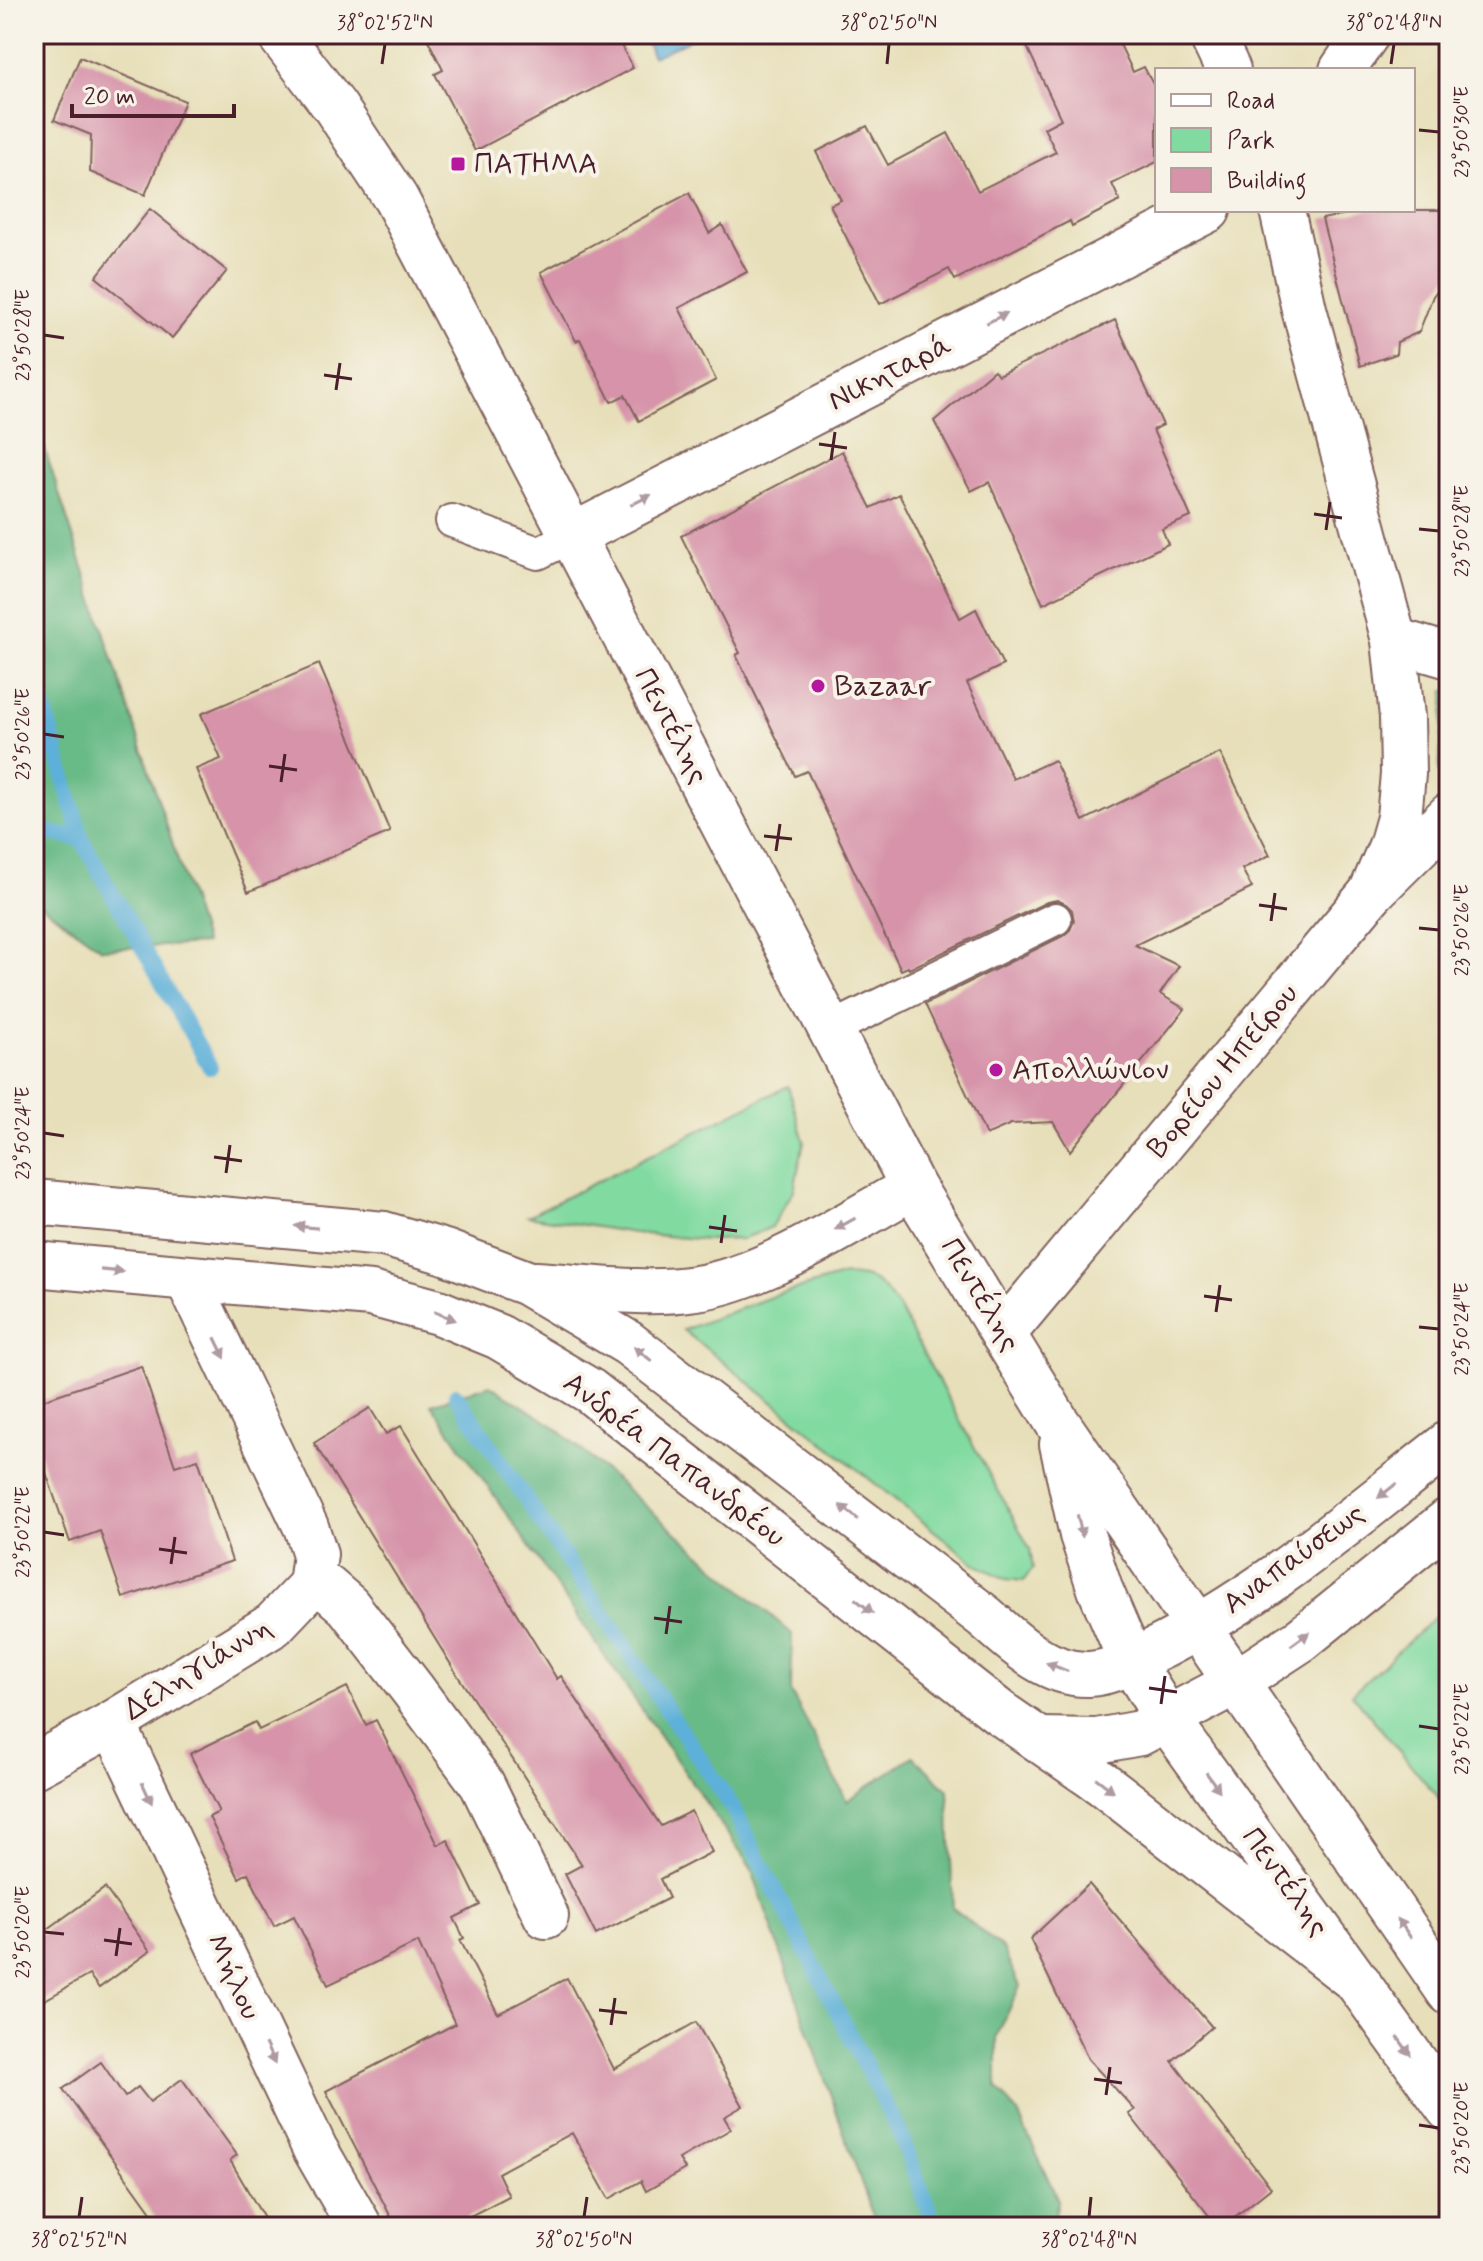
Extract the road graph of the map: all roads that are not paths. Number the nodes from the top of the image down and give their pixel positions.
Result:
1 (279, 34) edge
2 (1211, 34) edge
3 (1367, 34) edge
4 (1227, 68) edge
5 (1343, 68) edge
6 (1204, 212) edge
7 (1282, 212) edge
8 (452, 521) dead end
9 (572, 536) junction
10 (1394, 640) junction
11 (1449, 656) edge
12 (1449, 816) edge
13 (1371, 893) junction
14 (1055, 919) dead end
15 (831, 1029) junction
16 (913, 1187) junction
17 (34, 1202) edge
18 (34, 1264) edge
19 (187, 1278) junction
20 (527, 1283) junction
21 (1003, 1334) junction
22 (1057, 1422) junction
23 (1449, 1443) edge
24 (1449, 1520) edge
25 (311, 1585) junction
26 (1198, 1629) junction
27 (1131, 1661) junction
28 (1235, 1683) junction
29 (1167, 1719) junction
30 (113, 1723) junction
31 (1041, 1740) junction
32 (34, 1766) edge
33 (546, 1916) dead end
34 (1359, 1983) junction
35 (1449, 1992) edge
36 (1449, 2109) edge
37 (360, 2227) edge

1 - 9 main road, Πεντέλης
2 - 4 main road
3 - 5 main road
9 -> 6 main road, Νικηταρά
7 - 10 main road
8 - 9 lane
9 - 15 main road, Πεντέλης
10 - 11 main road
10 - 13 main road
12 - 13 main road, Βορείου Ηπείρου
13 - 21 main road, Βορείου Ηπείρου
14 - 15 lane
15 - 16 main road, Πεντέλης
16 -> 20 main road
16 - 21 main road, Πεντέλης
20 -> 17 main road, Ανδρέα Παπανδρέου
18 -> 19 main road, Ανδρέα Παπανδρέου
19 -> 25 main road
19 -> 31 main road, Ανδρέα Παπανδρέου
27 -> 20 main road, Ανδρέα Παπανδρέου
21 - 22 main road, Πεντέλης
22 - 26 main road, Πεντέλης
22 -> 27 main road, Πεντέλης
23 -> 26 main road, Αναπαύσεως
28 -> 24 main road
25 - 30 main road, Δεληγιάννη
25 - 33 main road
26 - 27 main road, Αναπαύσεως
26 - 28 main road, Πεντέλης
27 - 29 main road, Πεντέλης
28 - 29 main road
35 -> 28 main road, Πεντέλης
29 - 31 main road
29 -> 34 main road, Πεντέλης
30 - 32 main road, Δεληγιάννη
30 -> 37 main road, Μήλου
31 -> 34 main road, Ανδρέα Παπανδρέου
34 -> 36 main road, Πεντέλης

